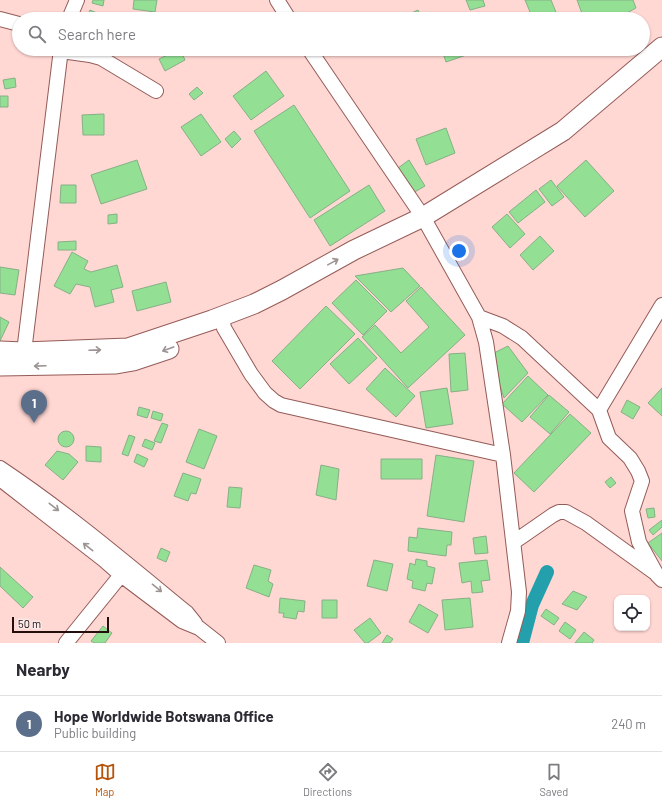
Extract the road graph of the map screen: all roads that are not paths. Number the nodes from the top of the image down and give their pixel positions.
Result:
1 (77, 0) edge
2 (277, 0) edge
3 (72, 12) edge
4 (285, 12) edge
5 (0, 19) edge
6 (12, 22) edge
7 (662, 47) edge
8 (60, 56) edge
9 (94, 56) edge
10 (314, 56) edge
11 (156, 91) dead end
12 (423, 216) junction
13 (662, 305) edge
14 (479, 317) junction
15 (223, 323) junction
16 (0, 351) edge
17 (22, 359) junction
18 (0, 366) edge
19 (599, 410) junction
20 (504, 455) junction
21 (0, 468) edge
22 (0, 479) edge
23 (37, 501) junction
24 (514, 542) junction
25 (108, 555) junction
26 (121, 575) junction
27 (660, 577) edge
28 (198, 628) junction
29 (66, 643) edge
30 (218, 643) edge
31 (509, 643) edge

1 - 3 street
2 - 4 street
5 - 6 street
7 - 12 street
8 - 17 street
9 - 11 street
10 - 12 street
12 - 14 street
12 - 15 street
13 - 19 street
14 - 19 street
14 - 20 street
15 - 17 street
15 - 20 street
16 - 17 street
17 - 18 street
19 - 27 street
20 - 24 street
21 - 23 street
22 - 23 street
23 - 25 street
24 - 27 street
24 - 31 street
25 - 26 street
25 -> 28 street
26 - 28 street
26 - 29 street
28 - 30 street

